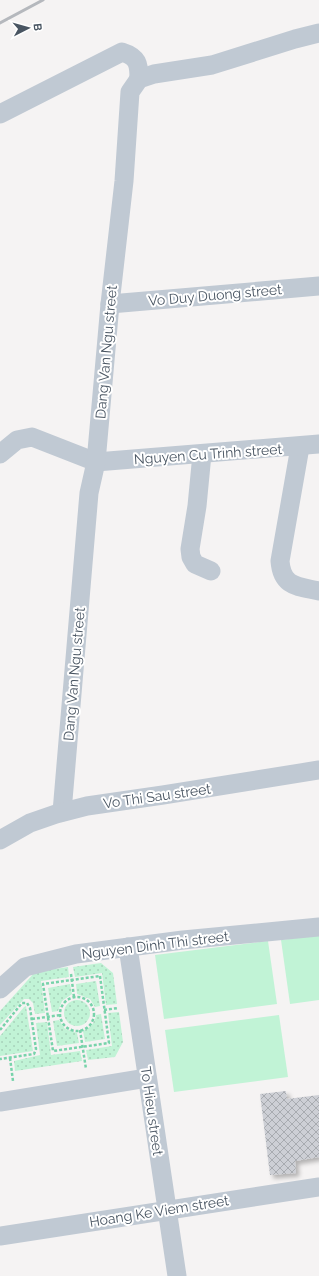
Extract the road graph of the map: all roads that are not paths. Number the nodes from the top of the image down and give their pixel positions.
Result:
1 (319, 33) edge
2 (140, 79) junction
3 (0, 114) edge
4 (319, 286) edge
5 (110, 304) junction
6 (319, 444) edge
7 (300, 446) junction
8 (0, 454) edge
9 (202, 454) junction
10 (96, 462) junction
11 (211, 571) dead end
12 (319, 591) edge
13 (319, 770) edge
14 (62, 812) junction
15 (0, 840) edge
16 (319, 927) edge
17 (128, 947) junction
18 (0, 989) edge
19 (147, 1078) junction
20 (8, 1100) edge
21 (319, 1187) edge
22 (167, 1209) junction
23 (0, 1236) edge
24 (177, 1276) edge

1 - 2 street
2 - 3 street
2 - 5 street, Dang Van Ngu street
4 - 5 street, Vo Duy Duong street
5 - 10 street, Dang Van Ngu street
6 - 7 street, Nguyen Cu Trinh street
7 - 9 street, Nguyen Cu Trinh street
7 - 12 street
8 - 10 street
9 - 10 street, Nguyen Cu Trinh street
9 - 11 street
10 - 14 street, Dang Van Ngu street
13 - 14 street, Vo Thi Sau street
14 - 15 street, Vo Thi Sau street
16 - 17 street, Nguyen Dinh Thi street
17 - 18 street, Nguyen Dinh Thi street
17 - 19 street, To Hieu street
19 - 20 street
19 - 22 street, To Hieu street
21 - 22 street, Hoang Ke Viem street
22 - 23 street, Hoang Ke Viem street
22 - 24 street, To Hieu street

